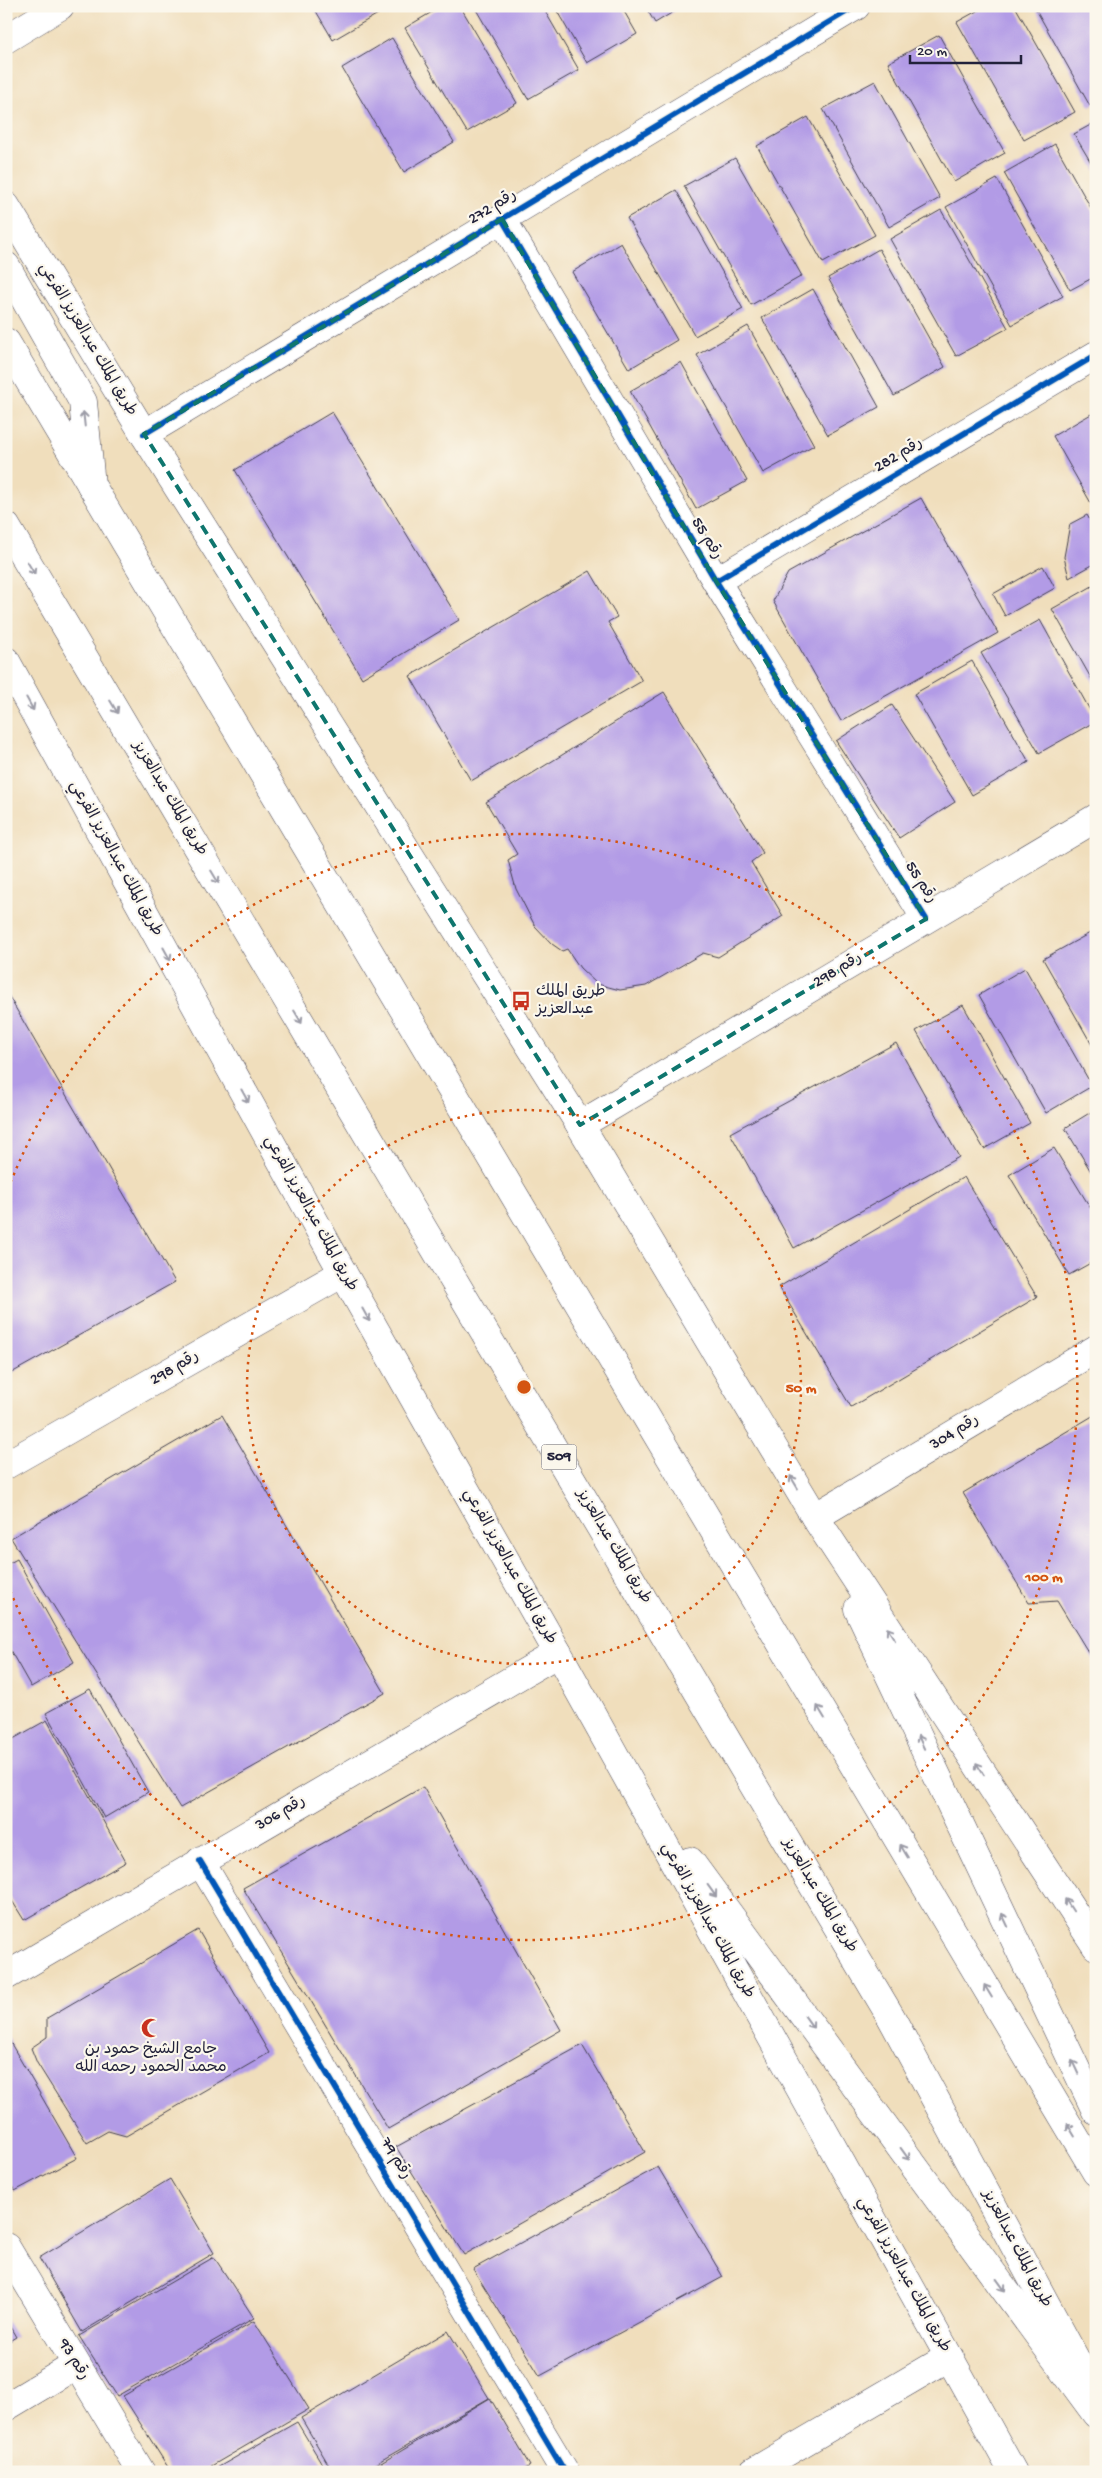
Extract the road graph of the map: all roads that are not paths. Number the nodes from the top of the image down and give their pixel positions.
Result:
1 (60, 6) edge
2 (856, 6) edge
3 (6, 38) edge
4 (6, 206) edge
5 (502, 219) junction
6 (6, 266) edge
7 (6, 342) edge
8 (1096, 355) edge
9 (144, 434) junction
10 (91, 485) junction
11 (6, 526) edge
12 (716, 581) junction
13 (6, 661) edge
14 (1096, 818) edge
15 (926, 919) junction
16 (580, 1125) junction
17 (343, 1273) junction
18 (1096, 1349) edge
19 (6, 1465) edge
20 (815, 1517) junction
21 (558, 1653) junction
22 (622, 1768) junction
23 (200, 1861) junction
24 (1096, 1946) edge
25 (6, 1976) edge
26 (1096, 2112) edge
27 (1096, 2172) edge
28 (6, 2247) edge
29 (949, 2357) junction
30 (76, 2366) junction
31 (1096, 2397) edge
32 (6, 2407) edge
33 (1096, 2414) edge
34 (141, 2472) edge
35 (565, 2472) edge
36 (753, 2472) edge
37 (1013, 2472) edge

1 - 3 main road
2 - 5 main road, رقم 272
4 - 9 main road, طريق الملك عبدالعزيز الفرعي
5 - 9 main road, رقم 272
5 - 12 main road, رقم 55
10 -> 6 main road
7 - 10 main road
8 - 12 main road, رقم 282
9 - 16 main road, طريق الملك عبدالعزيز الفرعي
27 -> 10 main road
11 -> 31 main road, طريق الملك عبدالعزيز / 509
12 - 15 main road, رقم 55
13 -> 17 main road, طريق الملك عبدالعزيز الفرعي
14 - 15 main road, رقم 298
15 - 16 main road, رقم 298
20 -> 16 main road, طريق الملك عبدالعزيز الفرعي
17 - 19 main road, رقم 298
17 -> 21 main road, طريق الملك عبدالعزيز الفرعي
18 - 20 main road, رقم 304
24 -> 20 main road, طريق الملك عبدالعزيز الفرعي
26 -> 20 main road
21 - 22 main road, طريق الملك عبدالعزيز الفرعي
21 - 23 main road, رقم 306
22 - 29 main road, طريق الملك عبدالعزيز الفرعي
22 -> 33 main road
23 - 25 main road, رقم 306
23 - 35 main road, رقم 79
28 - 30 main road, رقم 93
29 - 36 main road
29 - 37 main road, طريق الملك عبدالعزيز الفرعي
30 - 32 main road
30 - 34 main road, رقم 93

